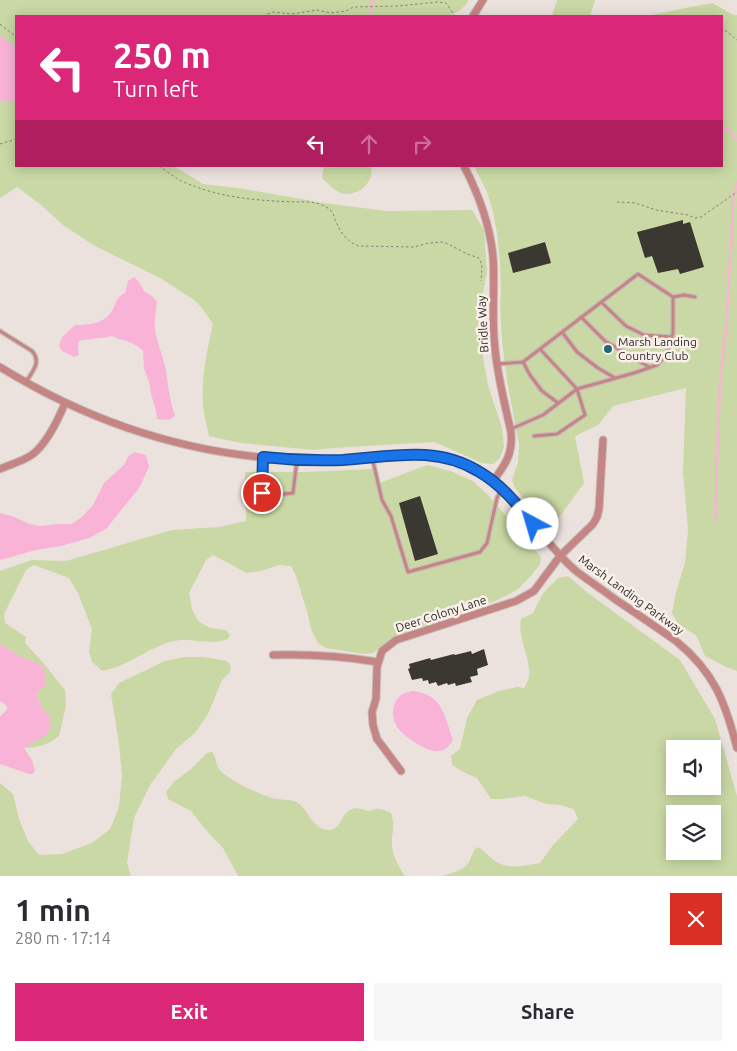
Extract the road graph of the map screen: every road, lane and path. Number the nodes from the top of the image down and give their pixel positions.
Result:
1 (484, 0) edge
2 (266, 15) edge
3 (454, 15) edge
4 (474, 15) edge
5 (0, 24) edge
6 (723, 29) edge
7 (15, 35) edge
8 (737, 40) edge
9 (15, 139) edge
10 (0, 144) edge
11 (160, 167) edge
12 (464, 167) edge
13 (737, 192) edge
14 (617, 202) dead end
15 (481, 281) dead end
16 (673, 297) junction
17 (695, 297) dead end
18 (601, 302) junction
19 (581, 317) junction
20 (0, 331) edge
21 (562, 332) junction
22 (672, 337) junction
23 (540, 348) junction
24 (523, 362) junction
25 (497, 364) junction
26 (0, 367) edge
27 (649, 368) junction
28 (615, 378) junction
29 (25, 382) junction
30 (577, 389) junction
31 (66, 403) junction
32 (558, 404) junction
33 (510, 430) junction
34 (534, 436) dead end
35 (603, 440) dead end
36 (263, 457) junction
37 (372, 457) junction
38 (297, 460) junction
39 (0, 469) edge
40 (493, 481) junction
41 (502, 488) junction
42 (560, 556) junction
43 (273, 654) dead end
44 (378, 662) junction
45 (736, 735) edge
46 (737, 748) edge
47 (401, 771) dead end

1 - 4 street
2 - 3 path
5 - 7 path
6 - 8 path
9 - 10 path
11 - 15 path
12 - 25 street, Bridle Way
13 - 14 path
16 - 17 lane
16 - 18 lane
16 - 22 lane
18 - 19 lane
18 - 22 lane
19 - 21 lane
19 - 27 lane
20 - 29 lane
21 - 23 lane
21 - 28 lane
22 - 27 lane
23 - 24 lane
23 - 30 lane
24 - 25 lane
24 - 32 lane
25 - 33 street, Bridle Way
26 - 29 street, Marsh Landing Parkway
27 - 28 lane
28 - 30 lane
29 - 31 street, Marsh Landing Parkway
30 - 32 lane
30 - 34 lane
31 - 36 street, Marsh Landing Parkway
31 - 39 street
32 - 33 lane
33 - 40 street, Bridle Way
35 - 42 street, Deer Colony Lane
36 - 38 street, Marsh Landing Parkway
36 - 38 lane
37 - 38 street, Marsh Landing Parkway
37 - 40 street, Marsh Landing Parkway
37 - 41 lane
40 - 41 street, Marsh Landing Parkway
41 - 42 street, Marsh Landing Parkway
42 - 44 street, Deer Colony Lane
42 - 45 street, Marsh Landing Parkway
43 - 44 street
44 - 47 street
45 - 46 street, Marsh Landing Parkway

